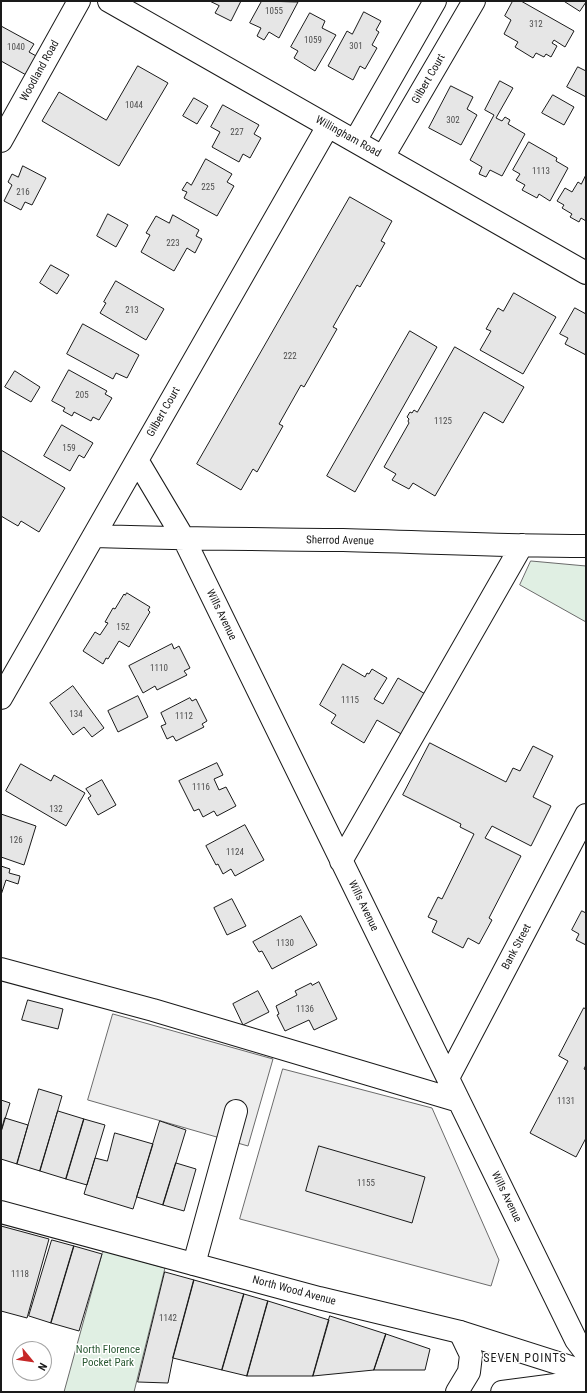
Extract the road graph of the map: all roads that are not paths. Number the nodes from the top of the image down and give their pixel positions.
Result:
1 (79, 1) edge
2 (109, 1) edge
3 (474, 1) edge
4 (433, 6) edge
5 (459, 27) junction
6 (328, 126) junction
7 (1, 140) edge
8 (355, 141) junction
9 (384, 157) junction
10 (586, 273) edge
11 (137, 460) junction
12 (95, 536) junction
13 (184, 539) junction
14 (522, 545) junction
15 (586, 546) edge
16 (1, 698) edge
17 (586, 815) edge
18 (341, 861) junction
19 (1, 969) edge
20 (448, 1078) junction
21 (459, 1101) junction
22 (236, 1111) dead end
23 (1, 1212) edge
24 (194, 1264) junction
25 (460, 1332) junction
26 (586, 1353) edge
27 (586, 1372) edge
28 (586, 1381) edge
29 (457, 1392) edge
30 (502, 1392) edge

1 - 7 street, Woodland Road
2 - 6 street, Willingham Road
3 - 5 street, Gilbert Court
4 - 5 street
4 - 8 street
5 - 9 street, Gilbert Court
6 - 8 street, Willingham Road
6 - 11 street, Gilbert Court
8 - 9 street, Willingham Road
9 - 10 street, Willingham Road
11 - 12 street, Gilbert Court
11 - 13 street, Wills Avenue
12 - 13 street, Sherrod Avenue
12 - 16 street, Gilbert Court
13 - 14 street, Sherrod Avenue
13 - 18 street, Wills Avenue
14 - 15 street, Sherrod Avenue
14 - 18 street
17 - 20 street, Bank Street
18 - 20 street, Wills Avenue
19 - 21 street
20 - 21 street, Wills Avenue
21 - 26 street, Wills Avenue
22 - 24 street
23 - 24 street, North Wood Avenue
24 - 25 street, North Wood Avenue
25 - 27 street, North Wood Avenue
25 - 29 street
28 - 30 street

